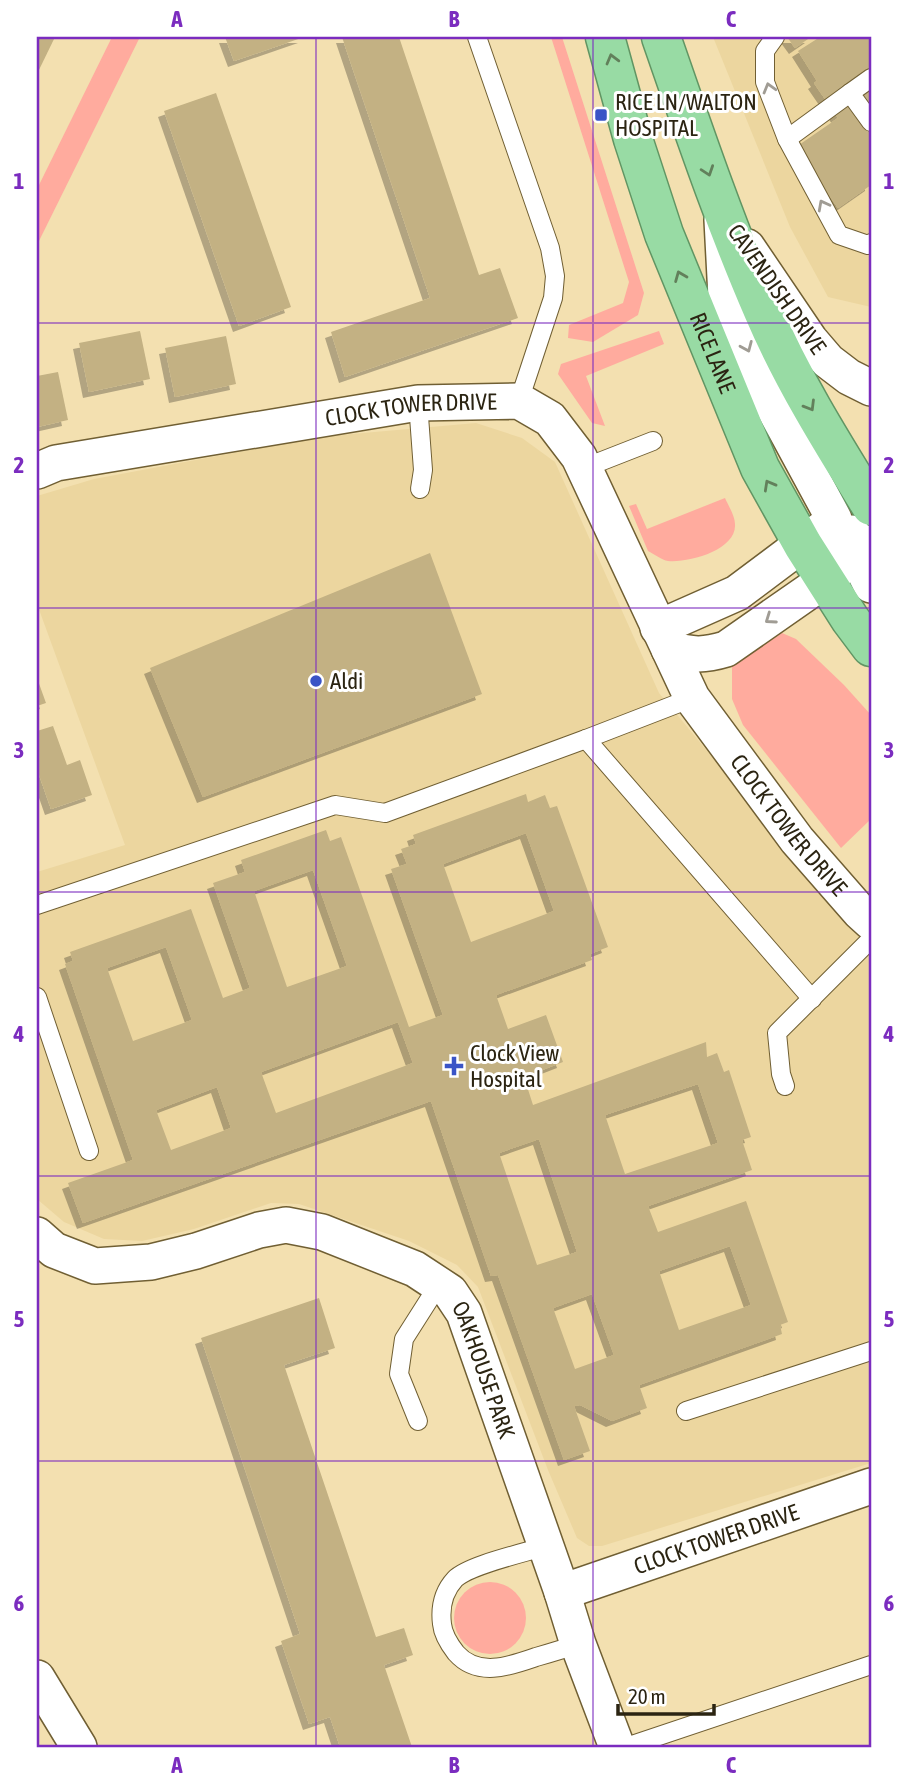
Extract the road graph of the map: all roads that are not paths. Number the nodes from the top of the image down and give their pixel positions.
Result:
1 (477, 37) edge
2 (605, 37) edge
3 (661, 37) edge
4 (775, 37) edge
5 (871, 78) edge
6 (850, 93) junction
7 (871, 122) edge
8 (788, 139) junction
9 (721, 210) junction
10 (871, 243) edge
11 (871, 388) edge
12 (519, 401) junction
13 (418, 402) junction
14 (653, 441) dead end
15 (584, 467) junction
16 (37, 471) edge
17 (420, 489) dead end
18 (869, 496) edge
19 (834, 519) junction
20 (803, 544) junction
21 (866, 561) edge
22 (825, 580) junction
23 (664, 639) junction
24 (871, 648) edge
25 (692, 698) junction
26 (586, 739) junction
27 (37, 905) edge
28 (871, 922) edge
29 (871, 939) edge
30 (37, 997) edge
31 (812, 999) junction
32 (786, 1086) dead end
33 (89, 1152) dead end
34 (37, 1235) edge
35 (439, 1284) junction
36 (871, 1351) edge
37 (686, 1411) dead end
38 (418, 1421) dead end
39 (871, 1486) edge
40 (546, 1546) junction
41 (562, 1592) junction
42 (578, 1644) junction
43 (871, 1665) edge
44 (37, 1678) edge
45 (79, 1747) edge
46 (617, 1747) edge
47 (626, 1747) edge

1 - 12 lane
20 -> 2 highway, RICE LANE
3 -> 9 highway
8 -> 4 lane
5 - 6 lane
6 - 7 lane
6 - 8 lane
10 -> 8 lane
9 - 11 street, CAVENDISH DRIVE
9 -> 18 highway
9 -> 19 street
12 - 13 street, CLOCK TOWER DRIVE
12 - 15 street, CLOCK TOWER DRIVE
13 - 16 street, CLOCK TOWER DRIVE
13 - 17 lane
14 - 15 lane
15 - 23 street, CLOCK TOWER DRIVE
18 - 19 street
18 - 21 street
19 - 20 street
19 - 22 street
20 - 22 highway, RICE LANE
20 - 23 street
21 - 22 street
22 -> 23 street
22 - 24 highway, RICE LANE
23 - 25 street, CLOCK TOWER DRIVE
25 - 26 lane
25 - 28 street, CLOCK TOWER DRIVE
26 - 27 lane
26 - 31 lane
29 - 31 lane
30 - 33 lane
31 - 32 lane
34 - 35 street, OAKHOUSE PARK
35 - 38 lane
35 - 40 street, OAKHOUSE PARK
36 - 37 lane
39 - 41 street, CLOCK TOWER DRIVE
40 - 41 street, OAKHOUSE PARK
40 - 42 lane
41 - 42 street, OAKHOUSE PARK
42 - 46 street, OAKHOUSE PARK
43 - 47 lane
44 - 45 street

